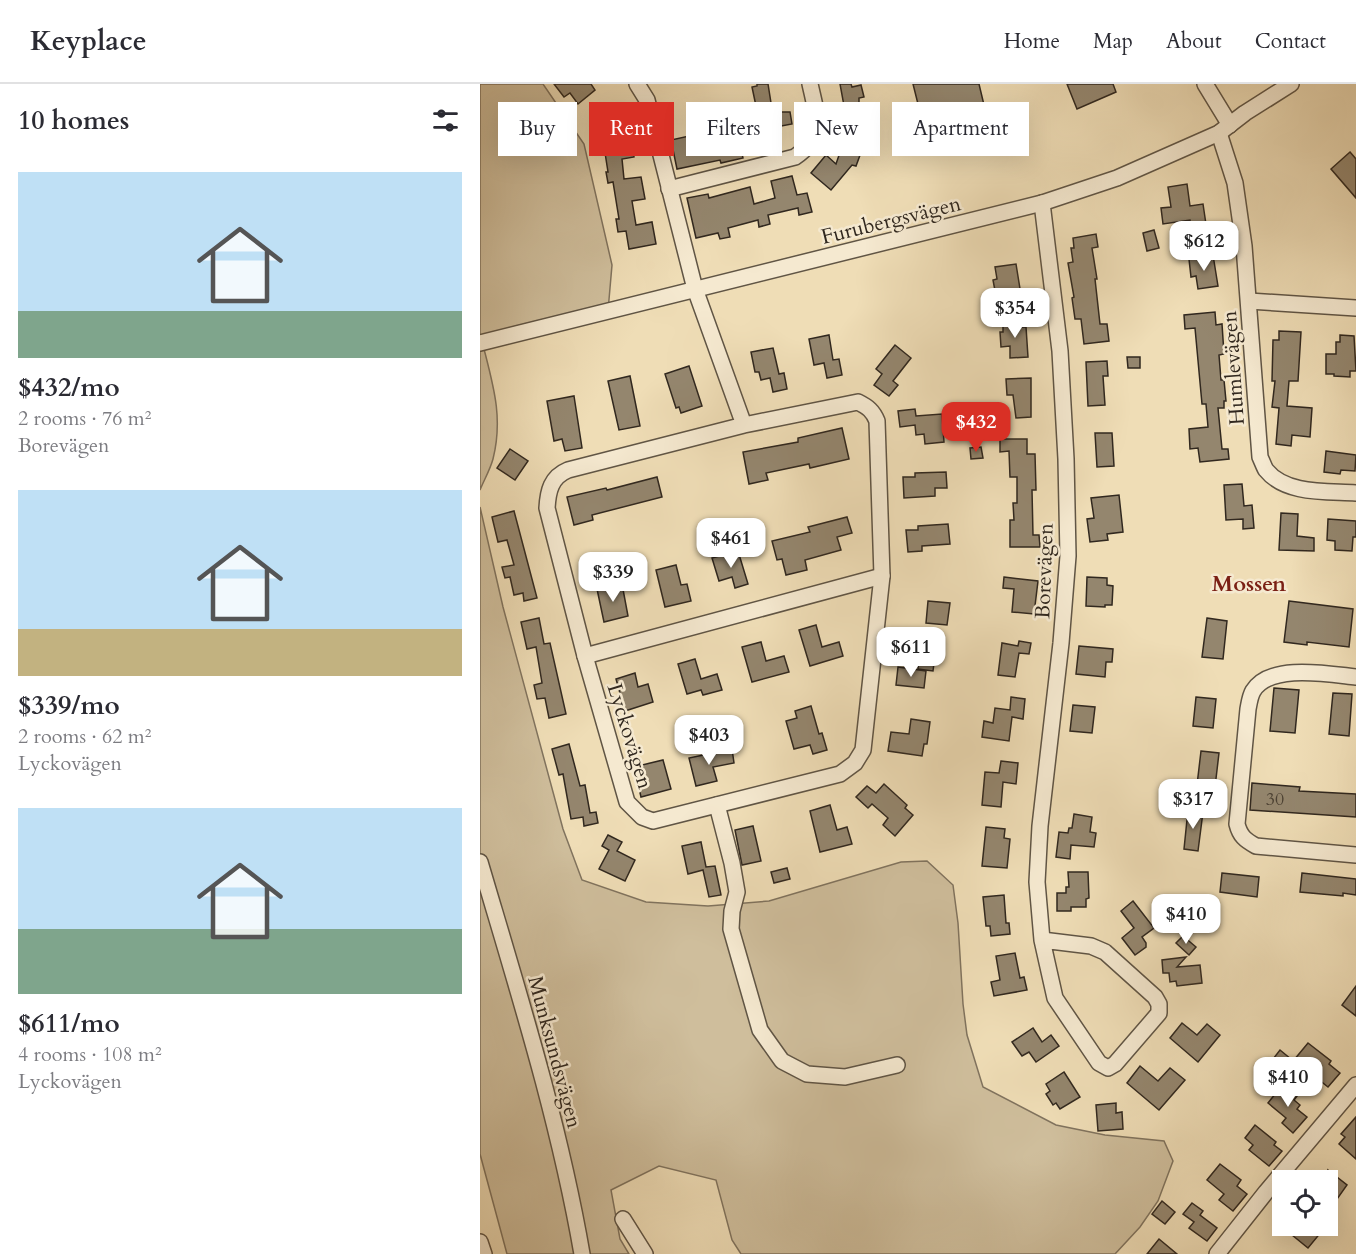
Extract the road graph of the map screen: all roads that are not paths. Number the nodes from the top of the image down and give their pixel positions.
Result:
1 (637, 84) edge
2 (810, 84) edge
3 (1205, 84) edge
4 (1291, 84) edge
5 (1225, 129) junction
6 (669, 189) junction
7 (1042, 203) junction
8 (695, 289) junction
9 (1249, 301) junction
10 (1356, 308) edge
11 (480, 343) edge
12 (744, 425) junction
13 (1356, 493) edge
14 (882, 576) junction
15 (585, 656) junction
16 (1356, 677) edge
17 (717, 805) junction
18 (1356, 855) edge
19 (480, 862) edge
20 (1042, 940) junction
21 (897, 1065) dead end
22 (1356, 1085) edge
23 (623, 1219) dead end
24 (480, 1242) edge
25 (484, 1254) edge
26 (582, 1254) edge
27 (645, 1254) edge
28 (1217, 1254) edge

1 - 6 street
2 - 6 street
3 - 5 street, Humlevägen
4 - 5 street, Furubergsvägen
5 - 7 street, Furubergsvägen
5 - 9 street, Humlevägen
6 - 8 street
7 - 8 street, Furubergsvägen
7 - 20 street, Borevägen
8 - 11 street, Furubergsvägen
8 - 12 street
9 - 10 street
9 - 13 street, Humlevägen
12 - 14 street, Lyckovägen
12 - 15 street, Lyckovägen
14 - 15 street
14 - 17 street, Lyckovägen
15 - 17 street, Lyckovägen
16 - 18 street
17 - 21 street
19 - 26 street, Munksundsvägen
20 - 20 street, Borevägen
22 - 28 street
23 - 27 street
24 - 25 street

